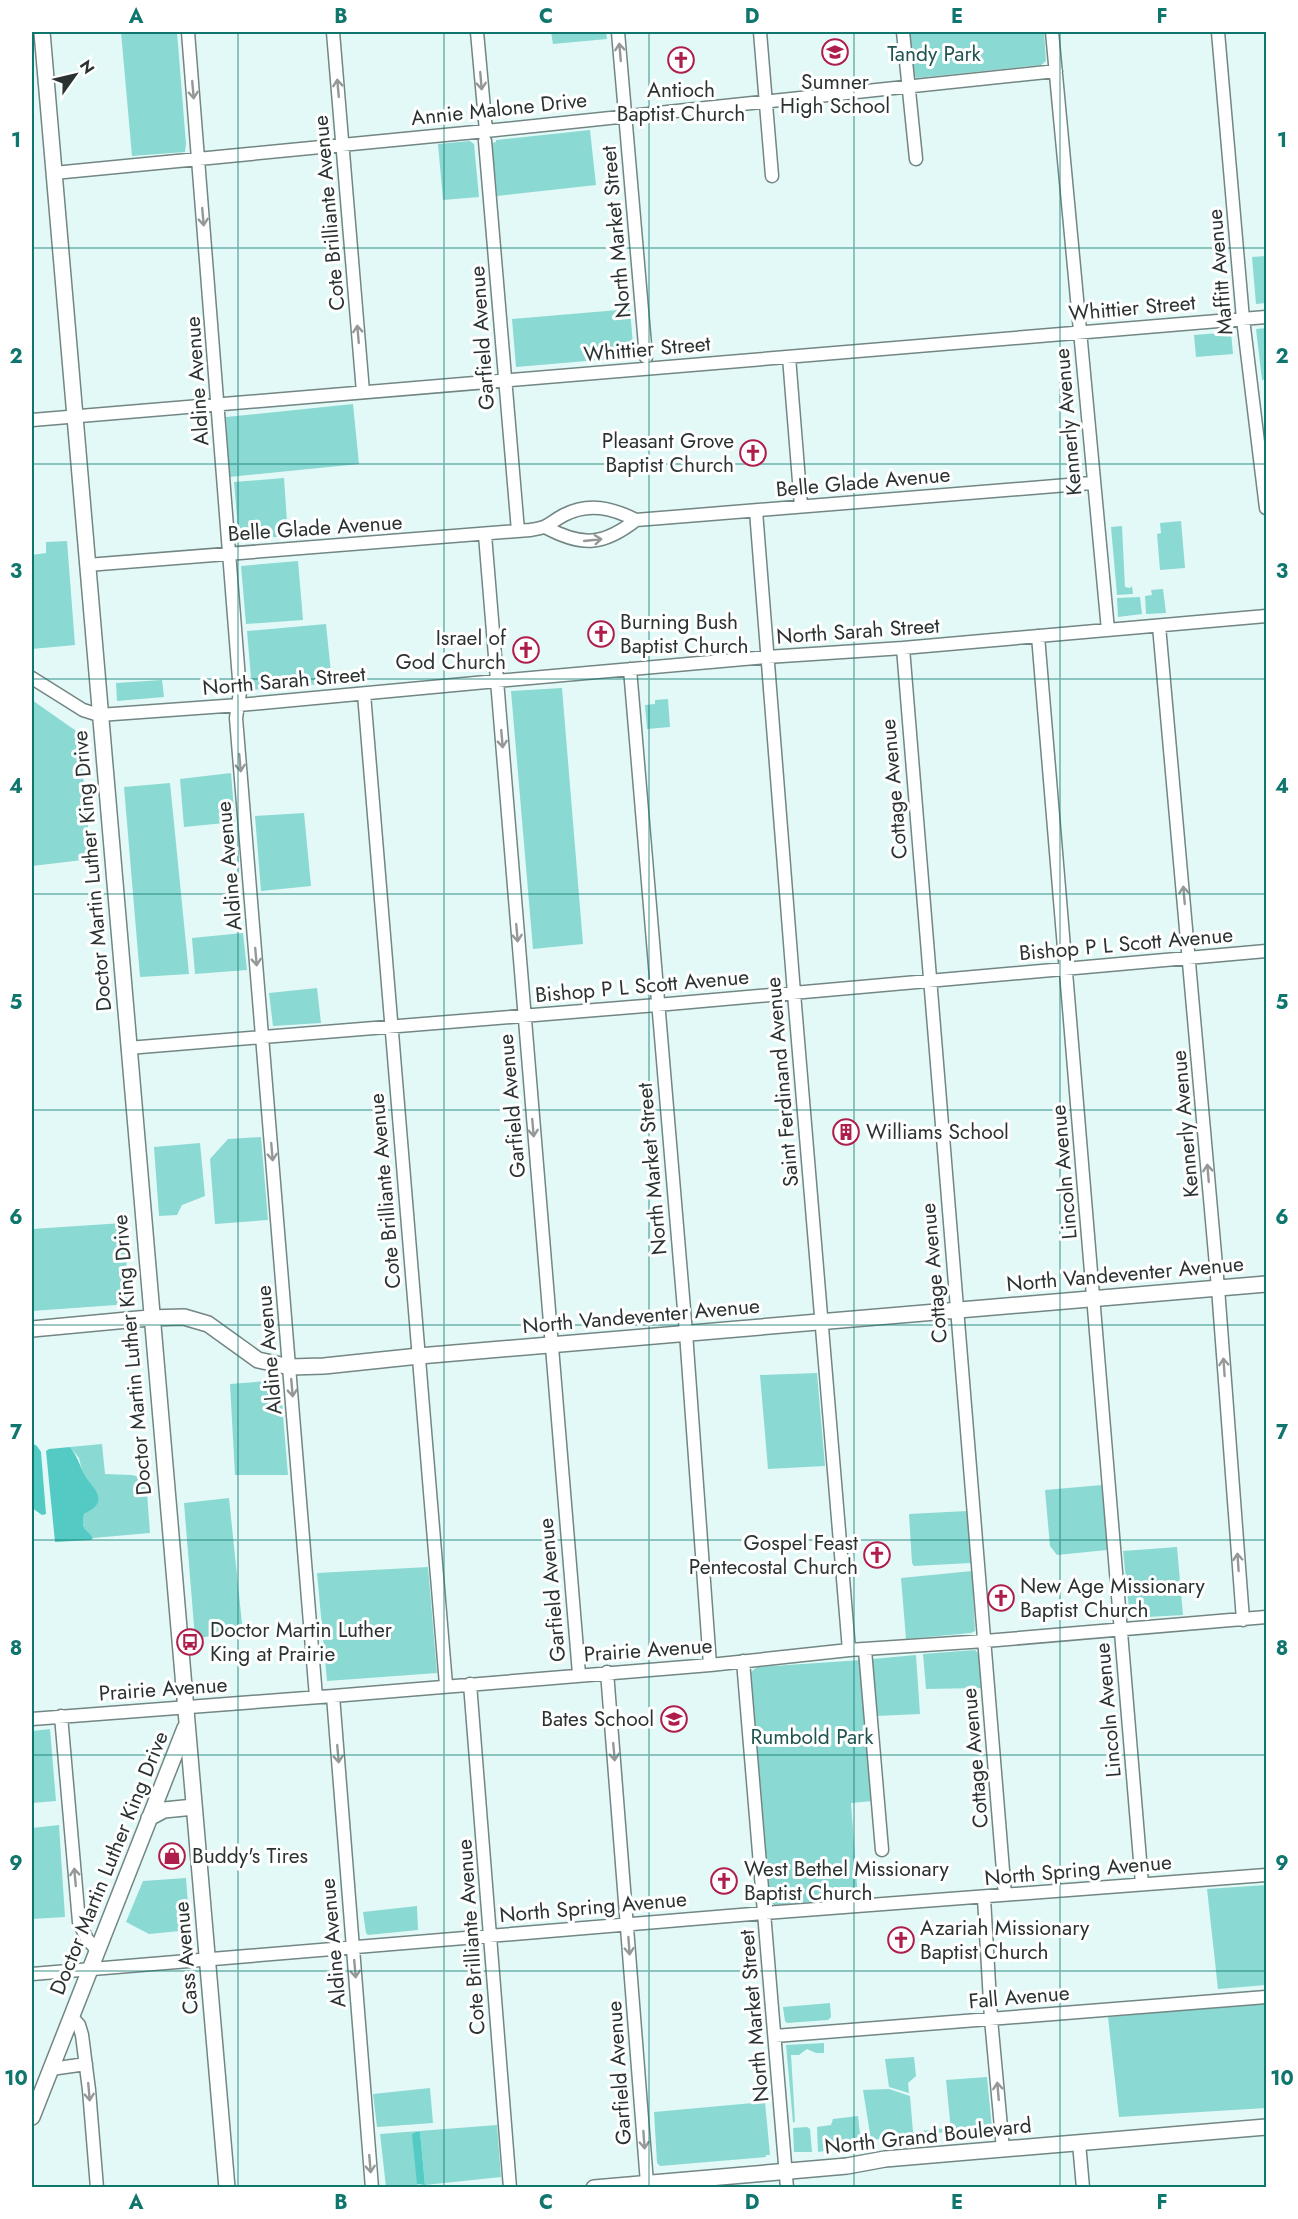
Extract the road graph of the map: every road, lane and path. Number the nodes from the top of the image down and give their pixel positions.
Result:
1 (42, 32) edge
2 (188, 32) edge
3 (333, 32) edge
4 (477, 32) edge
5 (618, 32) edge
6 (760, 32) edge
7 (903, 32) edge
8 (1052, 32) edge
9 (1218, 32) edge
10 (1056, 71) junction
11 (908, 88) junction
12 (766, 102) junction
13 (625, 115) junction
14 (486, 136) junction
15 (343, 144) junction
16 (198, 159) junction
17 (916, 159) dead end
18 (54, 173) junction
19 (772, 176) dead end
20 (1266, 317) edge
21 (1243, 319) junction
22 (1080, 332) junction
23 (646, 357) dead end
24 (789, 357) junction
25 (504, 381) junction
26 (363, 392) junction
27 (218, 405) junction
28 (74, 416) junction
29 (32, 420) edge
30 (1092, 483) junction
31 (801, 506) junction
32 (1266, 508) edge
33 (756, 511) junction
34 (636, 520) junction
35 (547, 528) junction
36 (518, 531) junction
37 (485, 534) junction
38 (229, 555) junction
39 (87, 565) junction
40 (1266, 616) edge
41 (1159, 626) junction
42 (1108, 630) junction
43 (1038, 636) junction
44 (903, 648) junction
45 (767, 657) junction
46 (630, 669) junction
47 (32, 678) edge
48 (497, 681) junction
49 (364, 694) junction
50 (239, 705) junction
51 (99, 715) junction
52 (1266, 951) edge
53 (1190, 958) junction
54 (1066, 969) junction
55 (929, 981) junction
56 (794, 993) junction
57 (657, 1005) junction
58 (524, 1016) junction
59 (390, 1026) junction
60 (263, 1037) junction
61 (128, 1048) junction
62 (1266, 1284) edge
63 (1218, 1288) junction
64 (1095, 1299) junction
65 (957, 1310) junction
66 (149, 1318) junction
67 (822, 1322) junction
68 (32, 1329) edge
69 (686, 1333) junction
70 (551, 1345) junction
71 (419, 1356) junction
72 (290, 1366) junction
73 (1266, 1617) edge
74 (1243, 1620) junction
75 (1121, 1629) junction
76 (985, 1641) junction
77 (849, 1650) junction
78 (865, 1650) junction
79 (743, 1661) junction
80 (710, 1665) junction
81 (607, 1672) junction
82 (579, 1674) junction
83 (470, 1684) junction
84 (446, 1685) junction
85 (333, 1696) junction
86 (316, 1697) junction
87 (184, 1706) junction
88 (61, 1716) junction
89 (32, 1719) edge
90 (186, 1725) junction
91 (194, 1807) junction
92 (149, 1818) junction
93 (882, 1850) dead end
94 (1266, 1875) edge
95 (1142, 1884) junction
96 (1005, 1895) junction
97 (984, 1898) junction
98 (765, 1913) junction
99 (627, 1924) junction
100 (491, 1935) junction
101 (353, 1947) junction
102 (98, 1950) junction
103 (208, 1960) junction
104 (90, 1969) junction
105 (32, 1974) edge
106 (1266, 1997) edge
107 (71, 2016) junction
108 (992, 2019) junction
109 (775, 2036) junction
110 (86, 2064) junction
111 (51, 2068) junction
112 (32, 2117) edge
113 (1266, 2127) edge
114 (1079, 2143) junction
115 (1003, 2149) junction
116 (786, 2171) junction
117 (647, 2183) junction
118 (97, 2187) edge
119 (227, 2187) edge
120 (372, 2187) edge
121 (510, 2187) edge
122 (594, 2187) edge
123 (787, 2187) edge
124 (1083, 2187) edge

1 - 18 main road, Doctor Martin Luther King Drive
2 -> 16 street, Aldine Avenue
15 -> 3 street, Cote Brilliante Avenue
4 -> 14 street, Garfield Avenue
13 -> 5 street, North Market Street
6 - 12 street
7 - 11 street
8 - 10 street, Kennerly Avenue
9 - 21 street, Maffitt Avenue
10 - 11 street, Annie Malone Drive
10 - 22 street, Kennerly Avenue
11 - 12 street, Annie Malone Drive
11 - 17 street
12 - 13 street, Annie Malone Drive
12 - 19 street
13 - 14 street, Annie Malone Drive
13 - 23 street, North Market Street
14 - 15 street, Annie Malone Drive
14 - 25 street, Garfield Avenue
15 - 16 street, Annie Malone Drive
26 -> 15 street, Cote Brilliante Avenue
16 - 18 street, Annie Malone Drive
16 -> 27 street, Aldine Avenue
18 - 28 main road, Doctor Martin Luther King Drive
20 - 21 street, Whittier Street
21 - 22 street, Whittier Street
21 - 32 street, Maffitt Avenue
22 - 24 street, Whittier Street
22 - 30 street, Kennerly Avenue
24 - 25 street, Whittier Street
24 - 31 street
25 - 26 street, Whittier Street
25 - 36 street, Garfield Avenue
26 - 27 street, Whittier Street
27 - 28 street, Whittier Street
27 - 38 street, Aldine Avenue
28 - 29 street, Whittier Street
28 - 39 main road, Doctor Martin Luther King Drive
30 - 31 street, Belle Glade Avenue
30 - 42 street, Kennerly Avenue
31 - 33 street, Belle Glade Avenue
33 - 34 street, Belle Glade Avenue
33 - 45 street, Saint Ferdinand Avenue
35 -> 34 street, Belle Glade Avenue
34 - 35 street, Belle Glade Avenue
35 - 36 street, Belle Glade Avenue
36 - 37 street, Belle Glade Avenue
37 - 38 street, Belle Glade Avenue
37 - 48 street, Garfield Avenue
38 - 39 street, Belle Glade Avenue
38 - 50 street, Aldine Avenue
39 - 51 main road, Doctor Martin Luther King Drive
40 - 41 street, North Sarah Street
41 - 42 street, North Sarah Street
53 -> 41 street, Kennerly Avenue
42 - 43 street, North Sarah Street
43 - 44 street, North Sarah Street
43 - 54 street, Lincoln Avenue
44 - 45 street, North Sarah Street
44 - 55 street, Cottage Avenue
45 - 46 street, North Sarah Street
45 - 56 street, Saint Ferdinand Avenue
46 - 48 street, North Sarah Street
46 - 57 street, North Market Street
47 - 51 street, North Sarah Street
48 - 49 street, North Sarah Street
48 -> 58 street, Garfield Avenue
49 - 50 street, North Sarah Street
49 - 59 street, Cote Brilliante Avenue
50 - 51 street, North Sarah Street
50 -> 60 street, Aldine Avenue
51 - 61 main road, Doctor Martin Luther King Drive
52 - 53 street, Bishop P L Scott Avenue
53 - 54 street, Bishop P L Scott Avenue
63 -> 53 street, Kennerly Avenue
54 - 55 street, Bishop P L Scott Avenue
54 - 64 street, Lincoln Avenue
55 - 56 street, Bishop P L Scott Avenue
55 - 65 street, Cottage Avenue
56 - 57 street, Bishop P L Scott Avenue
56 - 67 street, Saint Ferdinand Avenue
57 - 58 street, Bishop P L Scott Avenue
57 - 69 street, North Market Street
58 - 59 street, Bishop P L Scott Avenue
58 -> 70 street, Garfield Avenue
59 - 60 street, Bishop P L Scott Avenue
59 - 71 street, Cote Brilliante Avenue
60 - 61 street, Bishop P L Scott Avenue
60 -> 72 street, Aldine Avenue
61 - 66 main road, Doctor Martin Luther King Drive
62 - 63 main road, North Vandeventer Avenue
63 - 64 main road, North Vandeventer Avenue
74 -> 63 street, Kennerly Avenue
64 - 65 main road, North Vandeventer Avenue
64 - 75 street, Lincoln Avenue
65 - 67 main road, North Vandeventer Avenue
65 - 76 street, Cottage Avenue
66 - 68 main road, North Vandeventer Avenue
66 - 72 main road, North Vandeventer Avenue
66 - 87 main road, Doctor Martin Luther King Drive
67 - 69 main road, North Vandeventer Avenue
67 - 77 street, Saint Ferdinand Avenue
69 - 70 main road, North Vandeventer Avenue
69 - 80 street, North Market Street
70 - 71 main road, North Vandeventer Avenue
70 - 82 street, Garfield Avenue
71 - 72 main road, North Vandeventer Avenue
71 - 84 street, Cote Brilliante Avenue
72 -> 86 street, Aldine Avenue
73 - 74 street, Prairie Avenue
74 - 75 street, Prairie Avenue
75 - 76 street, Prairie Avenue
75 - 95 street, Lincoln Avenue
76 - 78 street, Prairie Avenue
76 - 96 street, Cottage Avenue
77 - 78 street, Prairie Avenue
77 - 79 street, Prairie Avenue
78 - 93 street
79 - 80 street, Prairie Avenue
79 - 98 street, North Market Street
80 - 81 street, Prairie Avenue
81 - 82 street, Prairie Avenue
81 -> 99 street, Garfield Avenue
82 - 83 street, Prairie Avenue
83 - 84 street, Prairie Avenue
83 - 100 street, Cote Brilliante Avenue
84 - 85 street, Prairie Avenue
85 - 86 street, Prairie Avenue
85 -> 101 street, Aldine Avenue
86 - 87 street, Prairie Avenue
87 - 88 street, Prairie Avenue
87 - 90 main road, Doctor Martin Luther King Drive
88 - 89 street, Prairie Avenue
102 -> 88 street
90 - 91 main road, Cass Avenue
90 - 92 main road, Doctor Martin Luther King Drive
91 - 92 main road
91 - 103 main road, Cass Avenue
92 - 102 main road, Doctor Martin Luther King Drive
94 - 95 street, North Spring Avenue
95 - 96 street, North Spring Avenue
96 - 97 street, North Spring Avenue
97 - 98 street, North Spring Avenue
97 - 108 street
98 - 99 street, North Spring Avenue
98 - 109 street, North Market Street
99 - 100 street, North Spring Avenue
99 -> 117 street, Garfield Avenue
100 - 101 street, North Spring Avenue
100 - 121 street, Cote Brilliante Avenue
101 - 103 street, North Spring Avenue
101 -> 120 street, Aldine Avenue
102 - 104 main road, Doctor Martin Luther King Drive
103 - 104 street, North Spring Avenue
103 - 119 main road, Cass Avenue
104 - 105 street, North Spring Avenue
104 - 107 main road, Doctor Martin Luther King Drive
106 - 108 street, Fall Avenue
107 - 110 street
107 - 111 main road, Doctor Martin Luther King Drive
108 - 109 street, Fall Avenue
115 -> 108 street
109 - 116 street, North Market Street
110 - 111 street
110 -> 118 street
111 - 112 main road, Doctor Martin Luther King Drive
113 - 114 main road, North Grand Boulevard
114 - 115 main road, North Grand Boulevard
114 - 124 street
115 - 116 main road, North Grand Boulevard
116 - 117 main road, North Grand Boulevard
116 - 123 street, North Market Street
117 - 122 main road, North Grand Boulevard

